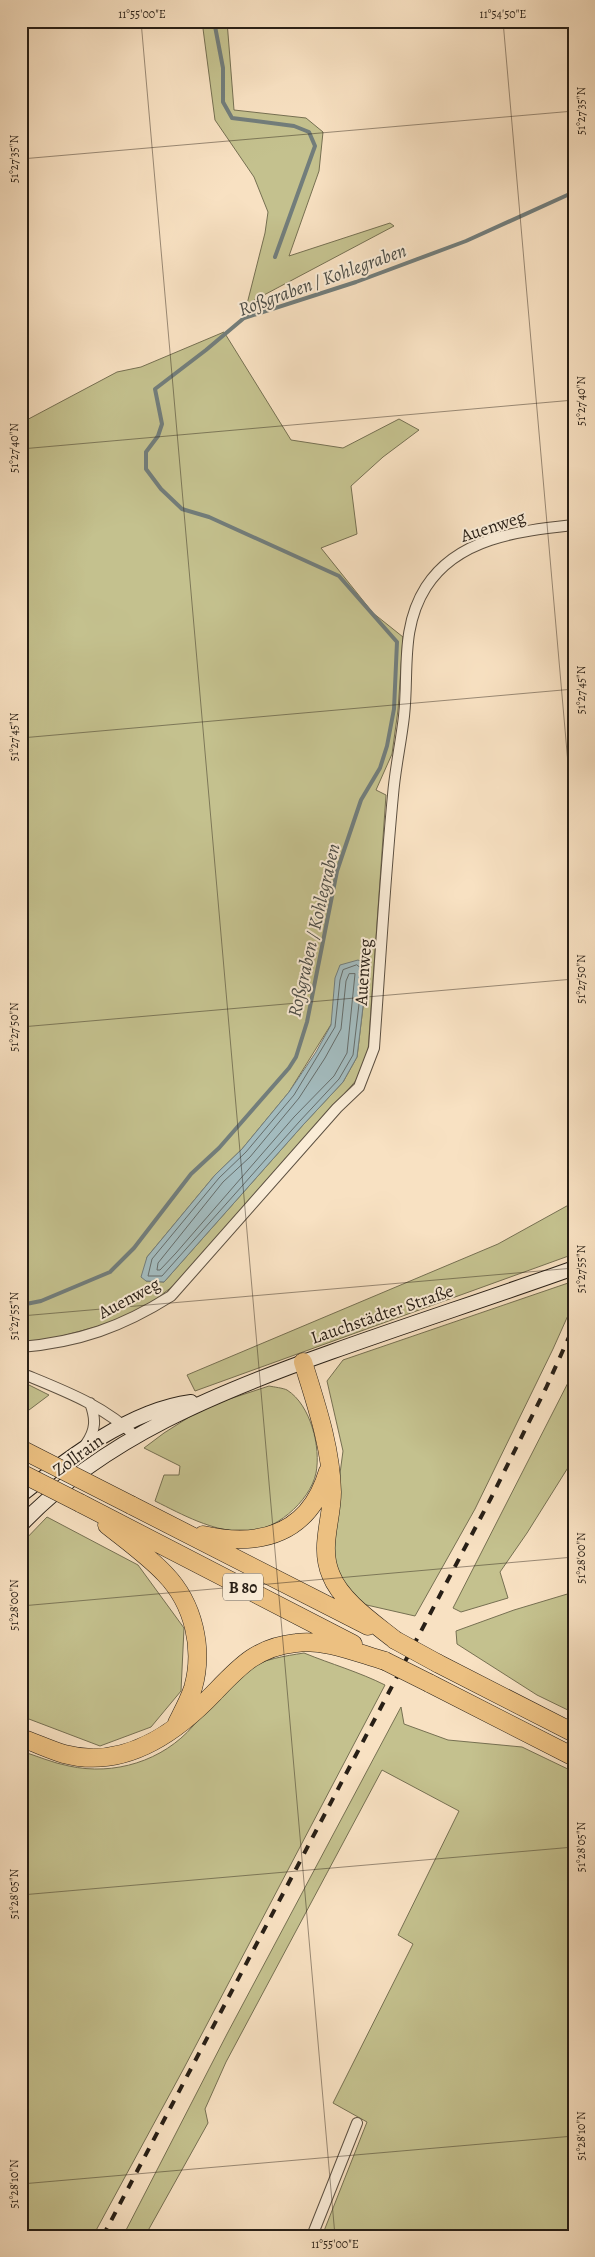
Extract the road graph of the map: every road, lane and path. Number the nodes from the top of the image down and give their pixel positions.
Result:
1 (574, 525) edge
2 (568, 1270) edge
3 (21, 1347) edge
4 (303, 1362) junction
5 (21, 1373) edge
6 (204, 1400) junction
7 (90, 1403) junction
8 (124, 1425) junction
9 (136, 1437) junction
10 (84, 1448) junction
11 (21, 1449) edge
12 (330, 1464) junction
13 (21, 1473) edge
14 (21, 1495) edge
15 (99, 1515) junction
16 (21, 1525) edge
17 (181, 1530) junction
18 (395, 1640) junction
19 (385, 1661) junction
20 (176, 1725) junction
21 (574, 1733) edge
22 (21, 1738) edge
23 (574, 1756) edge
24 (356, 2123) dead end
25 (312, 2236) edge

1 - 3 street, Auenweg
2 - 4 main road, Lauchstädter Straße
4 - 6 main road, Lauchstädter Straße
4 - 12 highway
5 - 7 street
6 - 8 main road, Lauchstädter Straße
6 - 9 main road, Lauchstädter Straße
7 - 8 street
7 - 10 street
8 - 9 street
8 - 10 main road, Zollrain
9 - 16 main road, Zollrain
10 - 14 main road, Zollrain
11 - 17 highway, B 80, bridge
12 - 17 highway
12 - 18 highway
13 - 15 highway, B 80, bridge
15 - 19 highway, B 80
15 - 20 highway
17 - 18 highway, B 80
18 - 21 highway, B 80, bridge
19 - 20 highway
19 - 23 highway, B 80, bridge
20 - 22 highway
24 - 25 street

